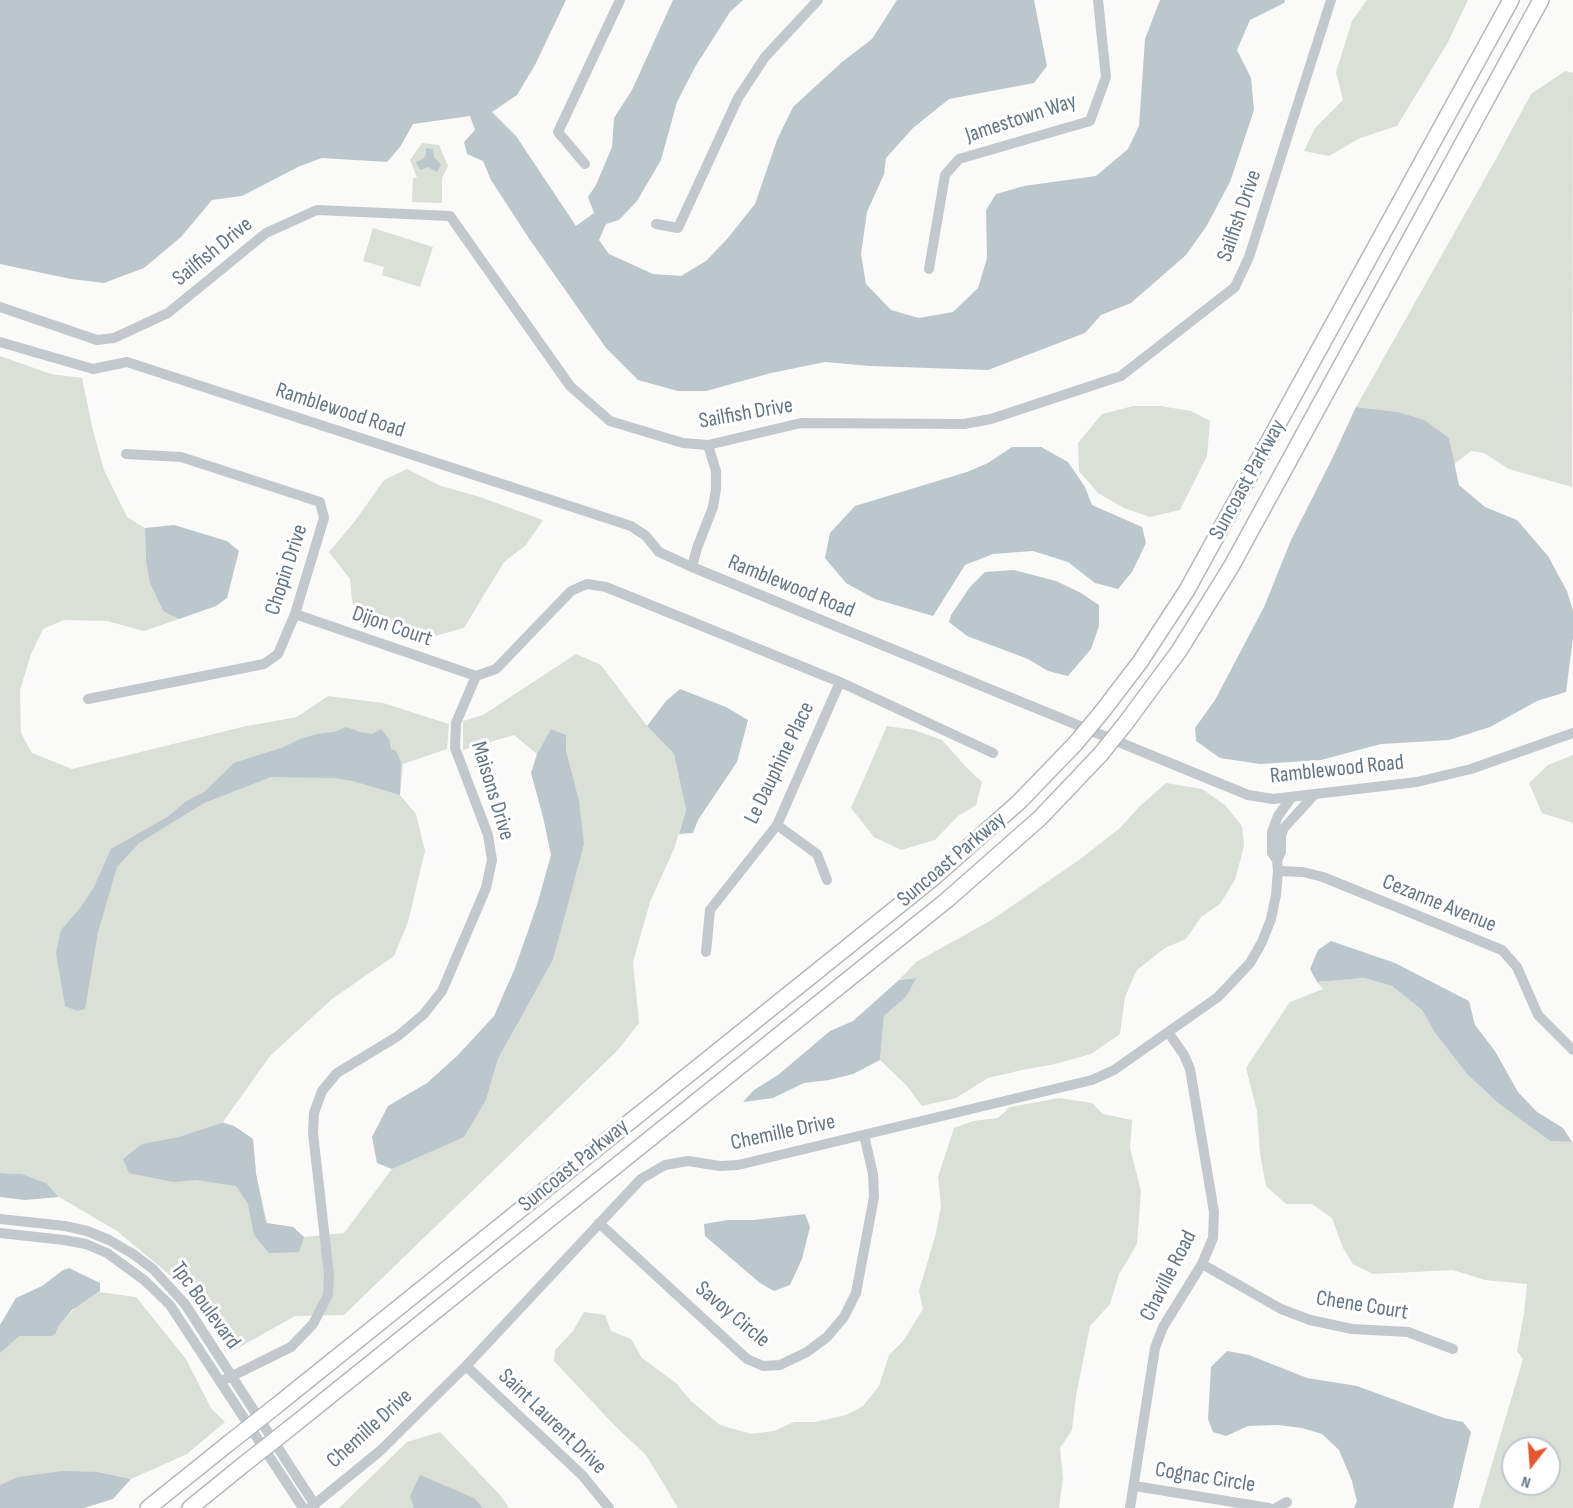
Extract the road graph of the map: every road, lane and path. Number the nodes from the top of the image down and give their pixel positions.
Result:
1 (620, 0) edge
2 (818, 0) edge
3 (1098, 0) edge
4 (1331, 0) edge
5 (1511, 0) edge
6 (1542, 0) edge
7 (585, 164) dead end
8 (656, 224) dead end
9 (929, 269) dead end
10 (0, 307) edge
11 (0, 342) edge
12 (708, 445) junction
13 (126, 454) dead end
14 (692, 567) junction
15 (295, 614) junction
16 (476, 676) junction
17 (840, 682) junction
18 (88, 699) dead end
19 (1573, 733) edge
20 (993, 753) dead end
21 (1314, 795) junction
22 (1291, 798) junction
23 (1273, 799) junction
24 (777, 825) junction
25 (1279, 826) junction
26 (1277, 865) junction
27 (827, 880) dead end
28 (706, 952) dead end
29 (1168, 1032) junction
30 (1573, 1050) edge
31 (864, 1135) junction
32 (0, 1220) edge
33 (599, 1223) junction
34 (0, 1233) edge
35 (1202, 1264) junction
36 (1453, 1349) dead end
37 (465, 1366) junction
38 (231, 1376) junction
39 (220, 1382) junction
40 (1135, 1486) junction
41 (1287, 1502) dead end
42 (313, 1506) edge
43 (148, 1508) edge
44 (190, 1508) edge
45 (303, 1508) edge
46 (609, 1508) edge
47 (1130, 1508) edge
48 (1269, 1508) edge
49 (1276, 1508) edge

1 - 7 street
2 - 8 street
3 - 9 street, Jamestown Way
4 - 12 street, Sailfish Drive
5 - 43 highway, Suncoast Parkway, bridge
6 - 44 highway, Suncoast Parkway, bridge
10 - 12 street, Sailfish Drive
11 - 14 street, Ramblewood Road
12 - 14 street
13 - 15 street, Chopin Drive
14 - 23 street, Ramblewood Road
15 - 16 street, Dijon Court
15 - 18 street, Chopin Drive
16 - 17 street
16 - 38 street, Maisons Drive
17 - 20 street
17 - 24 street, Le Dauphine Place
19 - 21 street, Ramblewood Road
21 - 22 street, Ramblewood Road
21 - 25 street
22 - 23 street, Ramblewood Road
22 - 25 street, Chemille Drive
23 - 25 street, Chemille Drive
24 - 27 street
24 - 28 street, Le Dauphine Place
25 - 26 street, Chemille Drive
26 - 29 street, Chemille Drive
26 - 30 street, Cezanne Avenue
29 - 31 street, Chemille Drive
29 - 35 street, Chaville Road
31 - 33 street, Chemille Drive
31 - 33 street, Savoy Circle
32 - 38 street, Tpc Boulevard
33 - 37 street, Chemille Drive
34 - 39 street, Tpc Boulevard
35 - 36 street, Chene Court
35 - 40 street, Chaville Road
37 - 42 street, Chemille Drive
37 - 46 street, Saint Laurent Drive
38 - 39 street, Maisons Drive
38 - 42 street, Tpc Boulevard
39 - 45 street, Tpc Boulevard
40 - 47 street, Chaville Road
40 - 48 street, Cognac Circle
41 - 49 street, Cognac Circle

